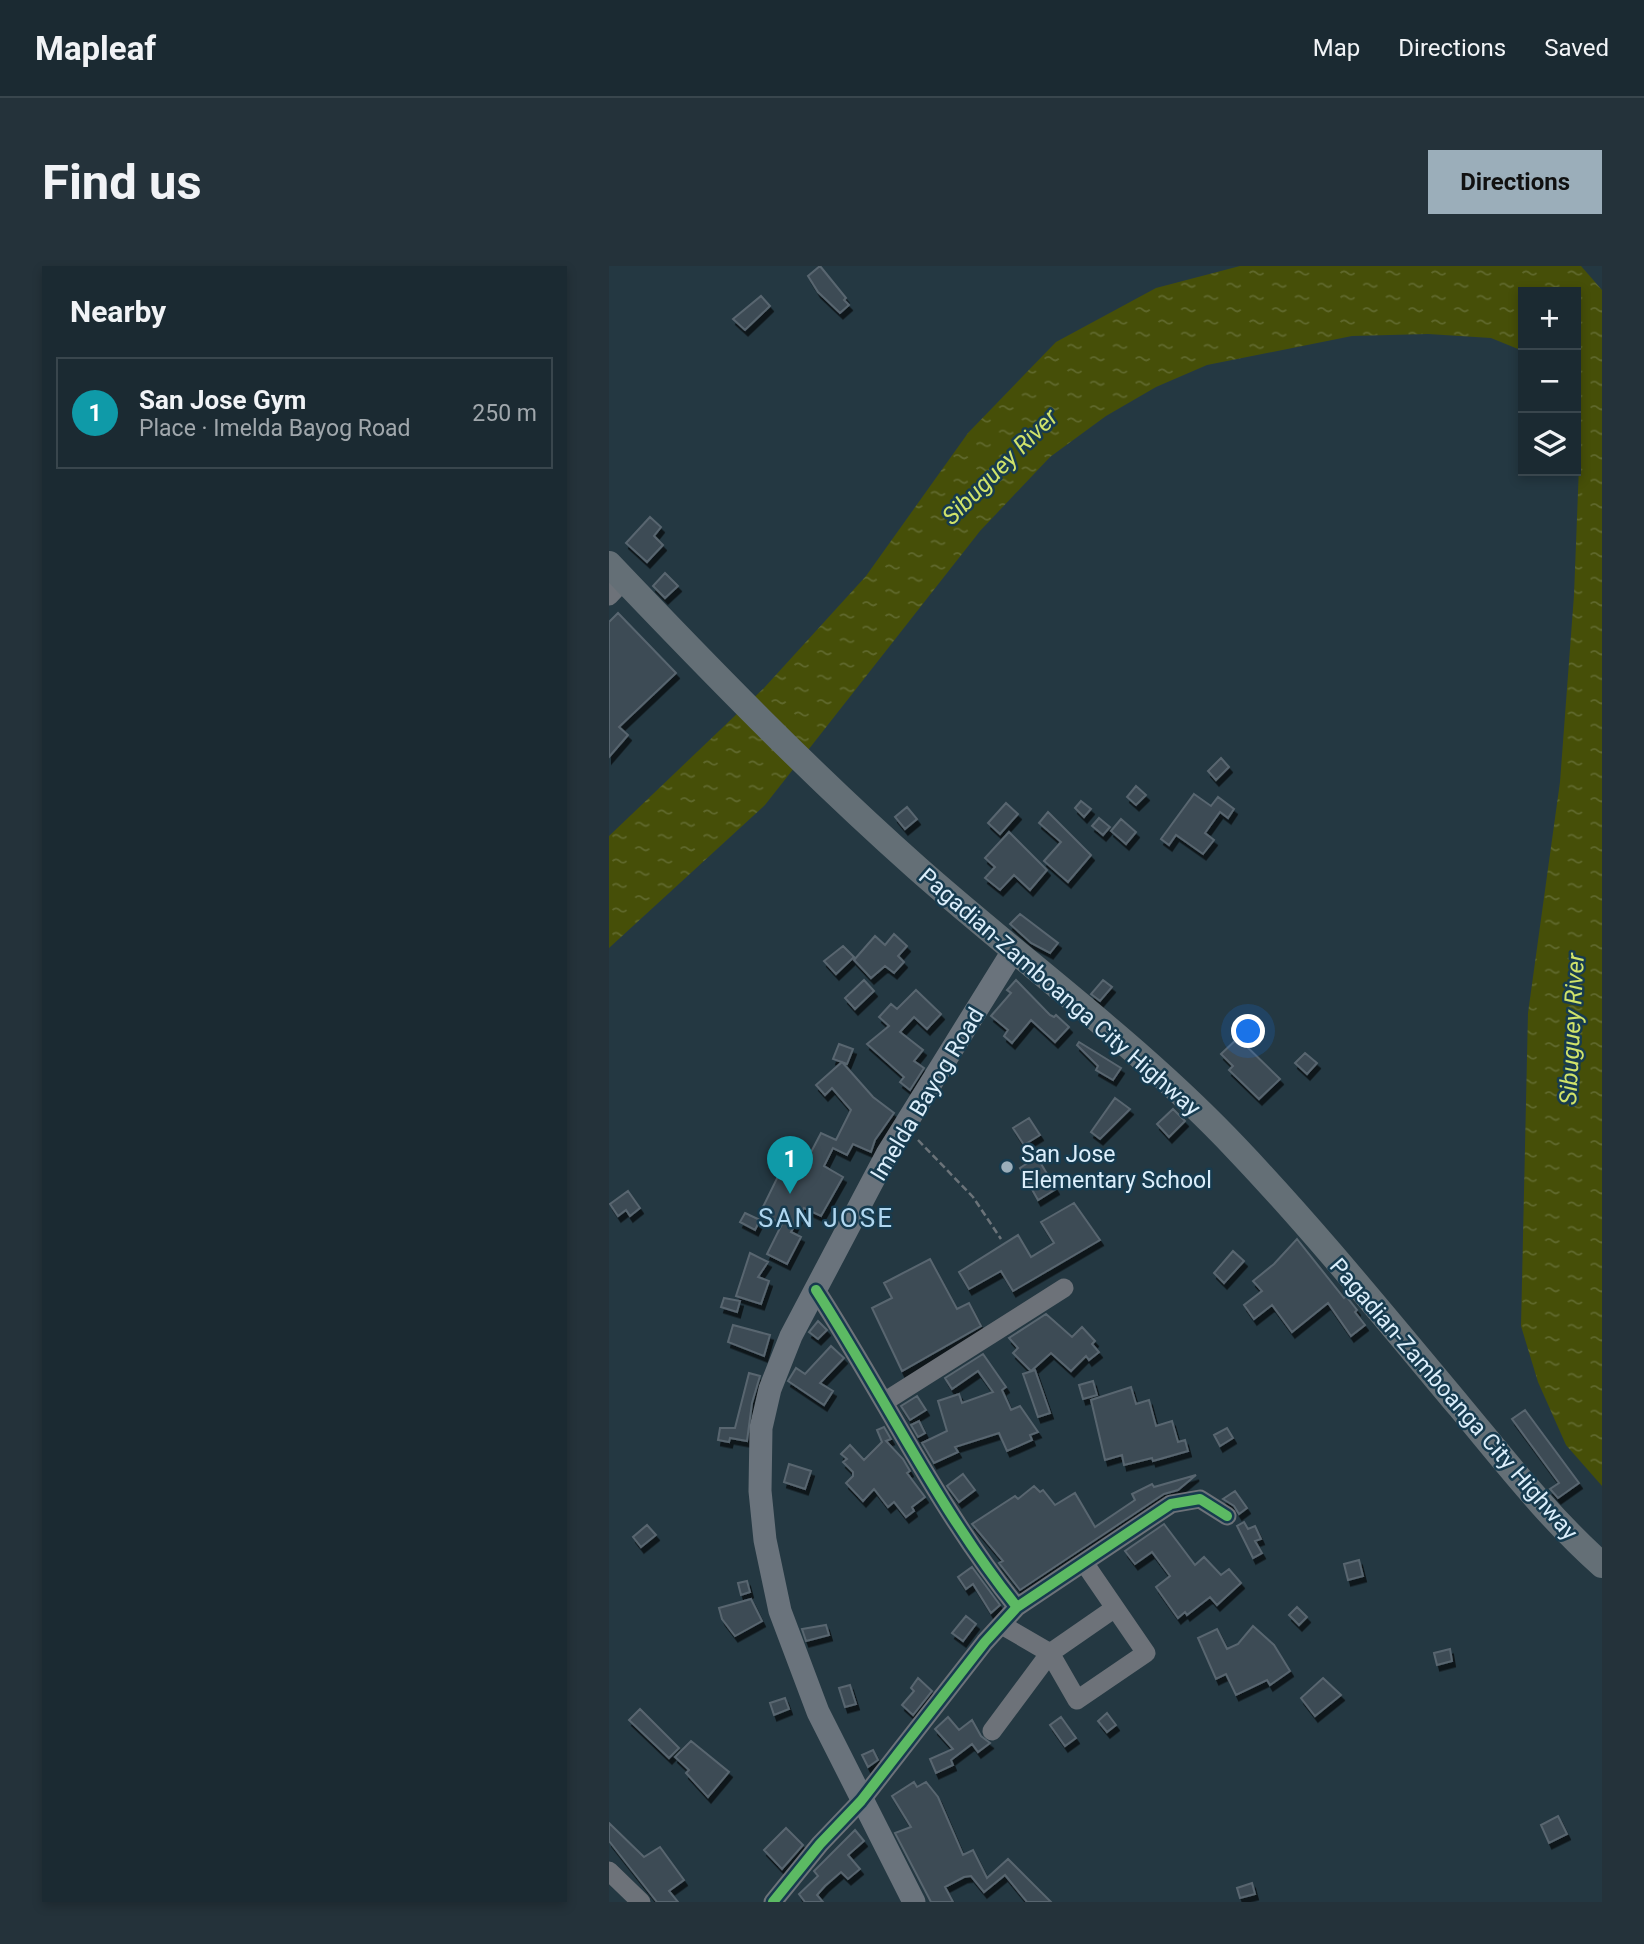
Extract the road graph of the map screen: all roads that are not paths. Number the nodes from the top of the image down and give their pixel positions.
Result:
1 (614, 580) edge
2 (1013, 951) junction
3 (1064, 1288) dead end
4 (816, 1290) junction
5 (884, 1402) junction
6 (1227, 1516) dead end
7 (1085, 1564) junction
8 (1602, 1565) edge
9 (1017, 1607) junction
10 (1115, 1608) junction
11 (1002, 1625) junction
12 (1050, 1653) junction
13 (992, 1731) dead end
14 (861, 1801) junction
15 (609, 1871) edge
16 (642, 1902) edge
17 (772, 1902) edge
18 (914, 1902) edge

1 - 2 highway, Pagadian-Zamboanga City Highway
2 - 4 main road, Imelda Bayog Road
2 - 8 highway, Pagadian-Zamboanga City Highway
3 - 5 street
4 - 5 street
4 - 14 main road, Imelda Bayog Road
5 - 9 street
6 - 7 street
7 - 9 street
7 - 10 street
9 - 11 street
10 - 12 street
10 - 12 street
11 - 12 street
11 - 14 street
12 - 13 street
14 - 17 street
14 - 18 main road, Imelda Bayog Road
15 - 16 street

